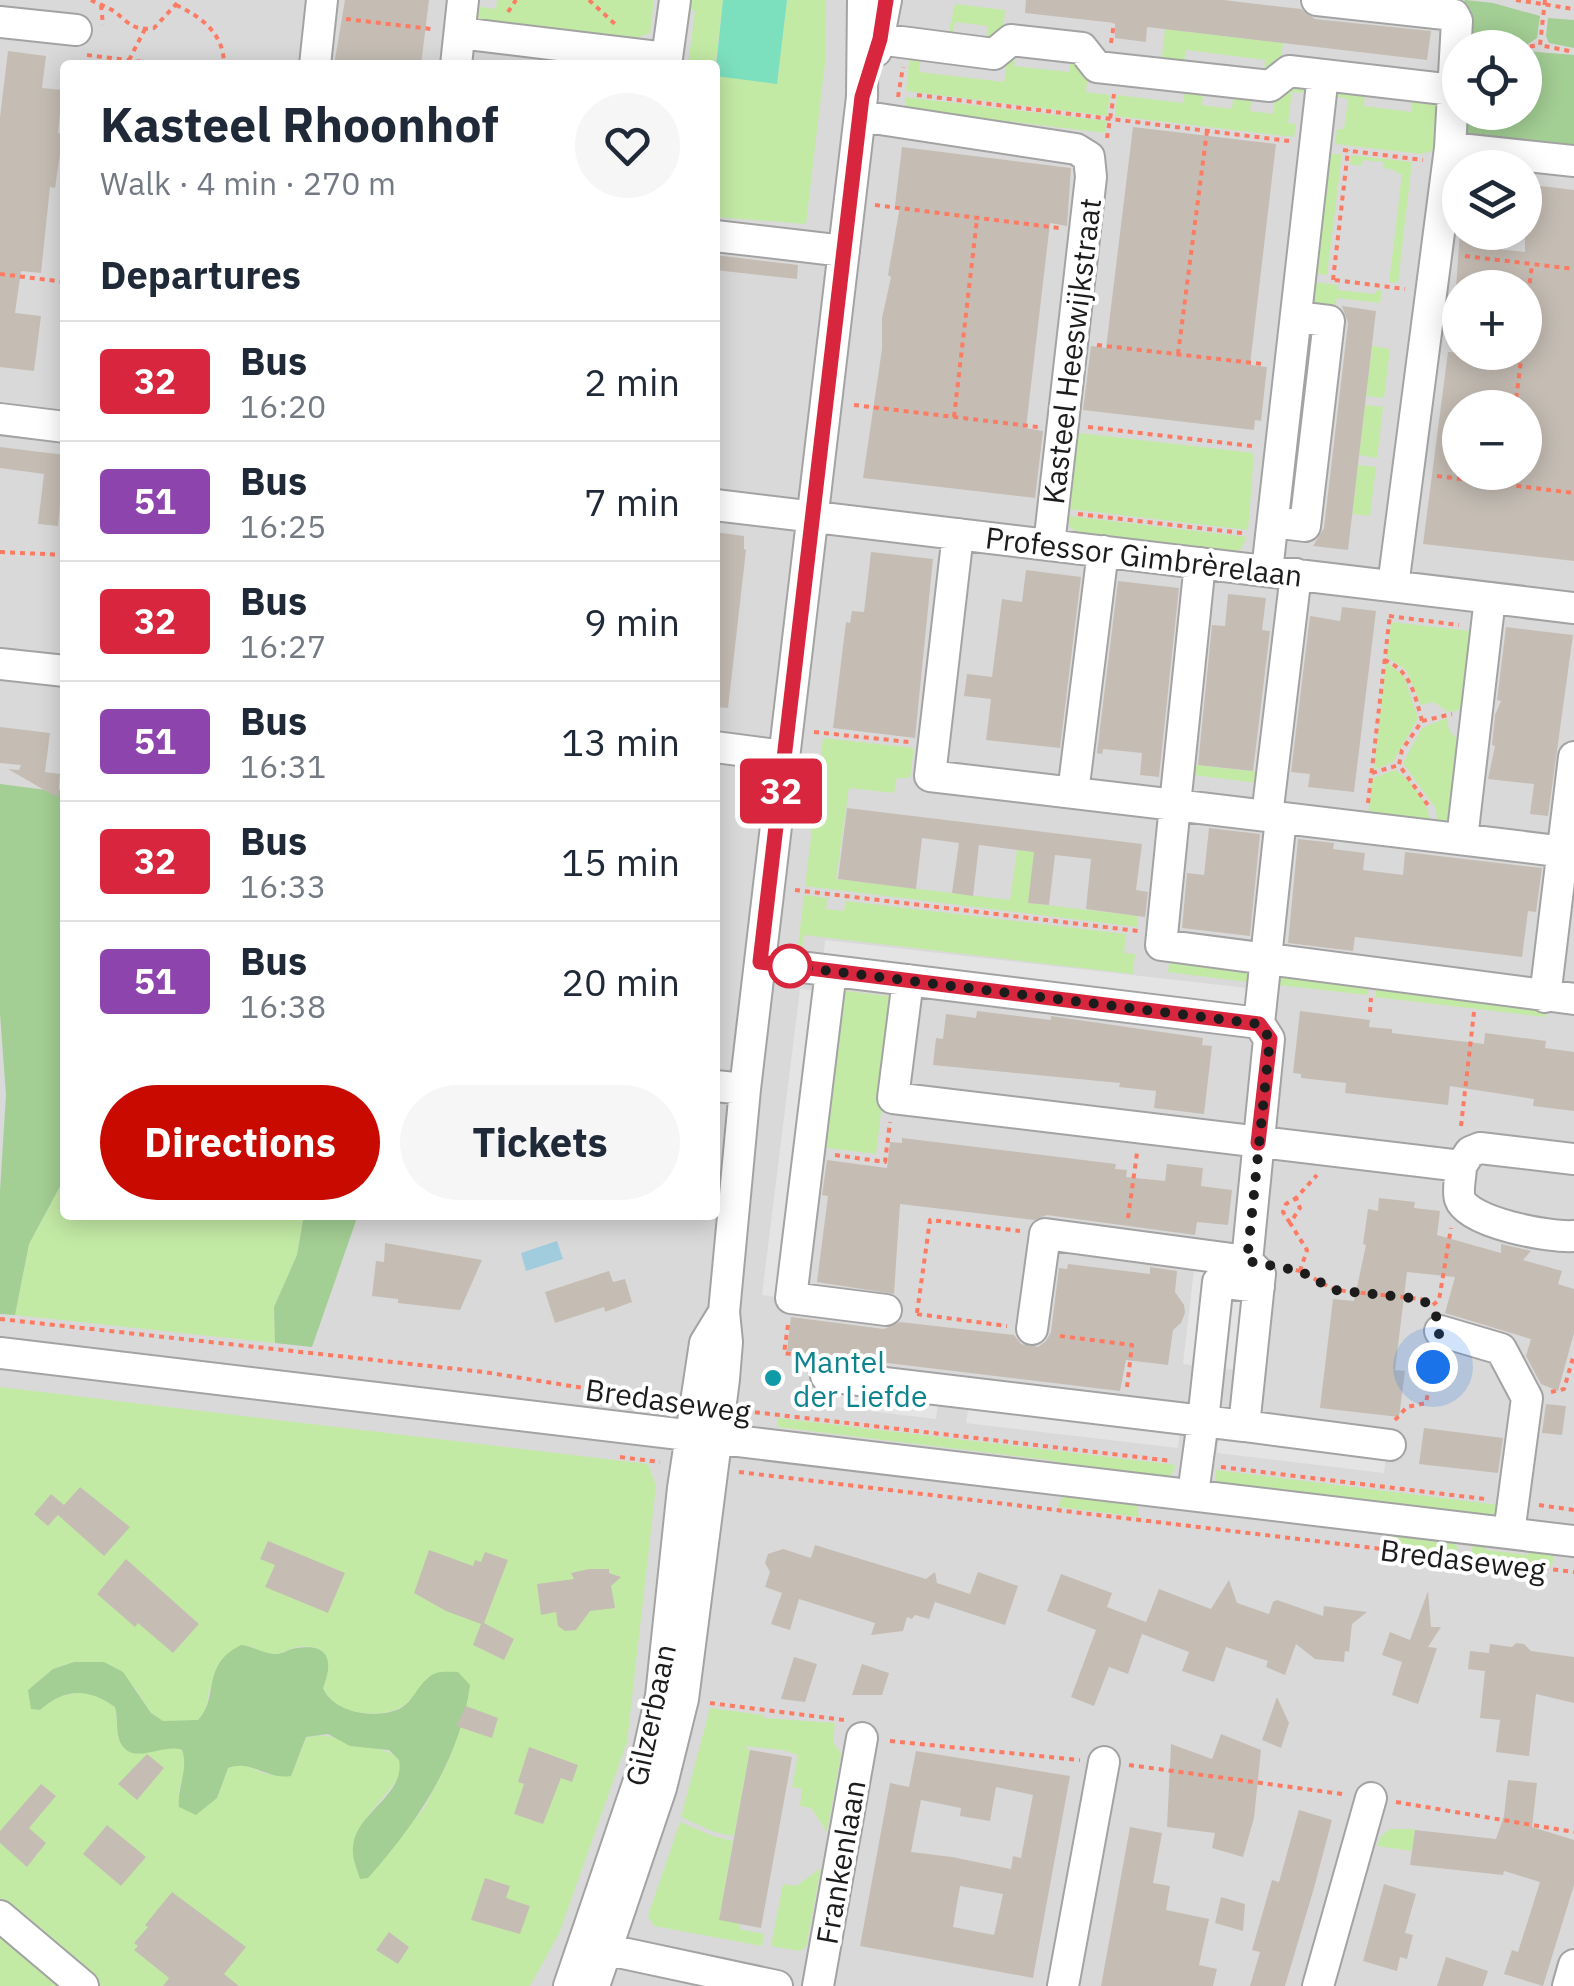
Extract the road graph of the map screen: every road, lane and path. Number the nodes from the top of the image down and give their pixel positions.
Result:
1 (91, 0) edge
2 (464, 0) edge
3 (675, 0) edge
4 (863, 0) edge
5 (886, 0) edge
6 (1317, 0) edge
7 (1516, 0) edge
8 (178, 3) edge
9 (1545, 3) edge
10 (320, 8) edge
11 (1574, 9) edge
12 (0, 22) edge
13 (145, 29) junction
14 (76, 30) joint
15 (1457, 30) edge
16 (1542, 30) edge
17 (460, 33) junction
18 (883, 40) junction
19 (1542, 45) edge
20 (1574, 52) edge
21 (129, 60) joint
22 (224, 60) edge
23 (315, 60) edge
24 (457, 60) edge
25 (659, 60) edge
26 (666, 60) edge
27 (1116, 69) junction
28 (1323, 75) junction
29 (1442, 79) edge
30 (861, 107) junction
31 (897, 107) junction
32 (1111, 119) junction
33 (1206, 131) junction
34 (1316, 146) junction
35 (1348, 150) junction
36 (1442, 156) edge
37 (1089, 157) junction
38 (1542, 160) edge
39 (1574, 161) edge
40 (1442, 200) edge
41 (850, 202) junction
42 (977, 218) junction
43 (1085, 231) junction
44 (720, 237) edge
45 (844, 251) junction
46 (1435, 252) junction
47 (1532, 264) junction
48 (1574, 269) edge
49 (1531, 270) edge
50 (0, 274) edge
51 (60, 281) edge
52 (1430, 293) junction
53 (1296, 316) junction
54 (1072, 342) junction
55 (1178, 354) junction
56 (1290, 367) junction
57 (827, 402) junction
58 (954, 417) junction
59 (0, 419) edge
60 (60, 426) edge
61 (1063, 427) junction
62 (1281, 450) junction
63 (1407, 473) junction
64 (1442, 477) edge
65 (1542, 489) edge
66 (1574, 493) edge
67 (720, 505) edge
68 (1053, 511) junction
69 (813, 516) junction
70 (1272, 530) junction
71 (958, 534) junction
72 (1050, 545) junction
73 (1102, 551) junction
74 (0, 552) edge
75 (60, 555) edge
76 (1200, 563) junction
77 (1282, 572) junction
78 (1391, 601) junction
79 (1574, 608) edge
80 (1488, 613) junction
81 (1384, 660) junction
82 (0, 664) edge
83 (60, 671) edge
84 (786, 742) junction
85 (934, 745) junction
86 (720, 746) edge
87 (1574, 757) edge
88 (1399, 765) junction
89 (1372, 773) junction
90 (1073, 793) junction
91 (1176, 805) junction
92 (1274, 817) junction
93 (1366, 828) junction
94 (1448, 838) junction
95 (1569, 852) edge
96 (770, 887) junction
97 (1162, 934) junction
98 (1267, 960) junction
99 (760, 962) junction
100 (831, 970) junction
101 (908, 980) junction
102 (1560, 998) edge
103 (1474, 1012) dead end
104 (1259, 1024) junction
105 (730, 1088) edge
106 (894, 1098) junction
107 (1140, 1128) junction
108 (1258, 1143) junction
109 (1327, 1151) junction
110 (809, 1152) junction
111 (1466, 1159) junction
112 (1574, 1159) edge
113 (1296, 1198) junction
114 (1466, 1210) junction
115 (1290, 1223) junction
116 (1045, 1234) junction
117 (1574, 1236) edge
118 (1125, 1245) junction
119 (1300, 1271) junction
120 (1253, 1274) junction
121 (791, 1298) junction
122 (886, 1310) joint
123 (0, 1319) edge
124 (1032, 1329) dead end
125 (1440, 1331) joint
126 (0, 1353) edge
127 (1574, 1354) edge
128 (826, 1376) joint
129 (1528, 1398) junction
130 (708, 1406) junction
131 (1202, 1420) junction
132 (1244, 1426) junction
133 (704, 1437) junction
134 (1390, 1445) junction
135 (756, 1474) dead end
136 (1195, 1479) junction
137 (1385, 1486) junction
138 (1514, 1502) junction
139 (1574, 1510) edge
140 (1510, 1534) junction
141 (1574, 1542) edge
142 (1574, 1572) edge
143 (862, 1738) dead end
144 (1104, 1762) dead end
145 (1371, 1798) dead end
146 (0, 1916) edge
147 (595, 1947) junction
148 (1574, 1965) edge
149 (82, 1986) edge
150 (569, 1986) edge
151 (594, 1986) edge
152 (778, 1986) edge
153 (818, 1986) edge
154 (1063, 1986) edge
155 (1318, 1986) edge
156 (1568, 1986) edge

1 - 13 path
2 - 17 street
3 - 26 street
4 - 18 street
5 - 18 street
6 - 15 street
7 - 9 path
8 - 13 path
8 - 22 path
9 - 11 path
9 - 16 path
10 - 17 path
10 - 23 street
12 - 14 street
13 - 21 path
14 - 21 path
17 - 24 street
17 - 25 street
18 - 27 street
18 - 30 street, Gilzerbaan
18 - 31 path
19 - 20 path
27 - 28 street
27 - 32 path
28 - 29 street
28 - 34 street
30 - 31 street
30 - 41 street, Gilzerbaan
31 - 32 path
31 - 37 street
32 - 33 path
32 - 37 path
33 - 34 path
33 - 55 path
34 - 35 path
34 - 53 street
35 - 36 path
35 - 52 path
37 - 43 street, Kasteel Heeswijkstraat
38 - 39 street
40 - 46 street
41 - 42 path
41 - 45 street, Gilzerbaan
42 - 43 path
42 - 58 path
43 - 54 street, Kasteel Heeswijkstraat
44 - 45 street
45 - 57 street, Gilzerbaan
46 - 47 path
46 - 52 street
47 - 48 path
47 - 49 path
50 - 51 path
52 - 63 street
53 - 56 street
53 - 70 street
54 - 55 path
54 - 61 street, Kasteel Heeswijkstraat
55 - 56 path
56 - 62 street
57 - 58 path
57 - 69 street, Gilzerbaan
58 - 61 path
59 - 60 street
61 - 62 path
61 - 68 street, Kasteel Heeswijkstraat
62 - 70 street
63 - 64 path
63 - 78 street
65 - 66 path
67 - 69 street, Professor Gimbrèrelaan
68 - 70 path
68 - 72 street, Kasteel Heeswijkstraat
69 - 71 street, Professor Gimbrèrelaan
69 - 84 street, Gilzerbaan
70 - 77 street
71 - 72 street, Professor Gimbrèrelaan
71 - 85 street
72 - 73 street, Professor Gimbrèrelaan
73 - 76 street, Professor Gimbrèrelaan
73 - 90 street
74 - 75 path
76 - 77 street, Professor Gimbrèrelaan
76 - 91 street
77 - 78 street, Professor Gimbrèrelaan
77 - 92 street
78 - 80 street, Professor Gimbrèrelaan
78 - 80 path
78 - 81 path
79 - 80 street, Professor Gimbrèrelaan
80 - 94 street
81 - 88 path
81 - 89 path
82 - 83 street
84 - 85 path
84 - 86 street
84 - 96 street, Gilzerbaan
85 - 90 street
87 - 95 street
88 - 89 path
88 - 94 path
89 - 93 path
90 - 91 street
91 - 92 street
91 - 97 street
92 - 93 street
92 - 98 street
93 - 94 street
94 - 95 street
95 - 102 street
96 - 97 path
96 - 99 street, Gilzerbaan
97 - 98 street
98 - 102 street
98 - 104 street
99 - 100 street
99 - 105 street, Gilzerbaan
100 - 101 street
100 - 110 street
101 - 104 street
101 - 106 street
103 - 111 path
104 - 108 street
105 - 130 street, Gilzerbaan
106 - 107 street
106 - 110 path
107 - 108 street
107 - 118 path
108 - 109 street
108 - 120 street
109 - 111 street
109 - 113 path
110 - 121 street
111 - 112 street
111 - 114 street
113 - 115 path
113 - 115 path
114 - 117 street
114 - 119 path
115 - 119 path
116 - 118 street
116 - 122 path
116 - 124 street
118 - 120 street
119 - 120 path
120 - 131 street
120 - 132 street
121 - 122 street
121 - 128 path
123 - 130 path, Bredaseweg
125 - 129 street
125 - 134 path
126 - 133 street, Bredaseweg
127 - 129 path
128 - 131 street
129 - 138 street
130 - 133 street, Gilzerbaan
130 - 136 path, Bredaseweg
131 - 132 street
131 - 136 street
132 - 134 street
133 - 136 street, Bredaseweg
133 - 147 street, Gilzerbaan
134 - 137 path
135 - 142 path, Bredaseweg
136 - 137 path, Bredaseweg
136 - 140 street, Bredaseweg
137 - 138 path, Bredaseweg
138 - 139 path, Bredaseweg
138 - 140 street
140 - 141 street, Bredaseweg
143 - 153 street, Frankenlaan
144 - 154 street
145 - 155 street
146 - 149 street
147 - 150 street, Gilzerbaan
147 - 151 street, Gilzerbaan
147 - 152 street
148 - 156 street

